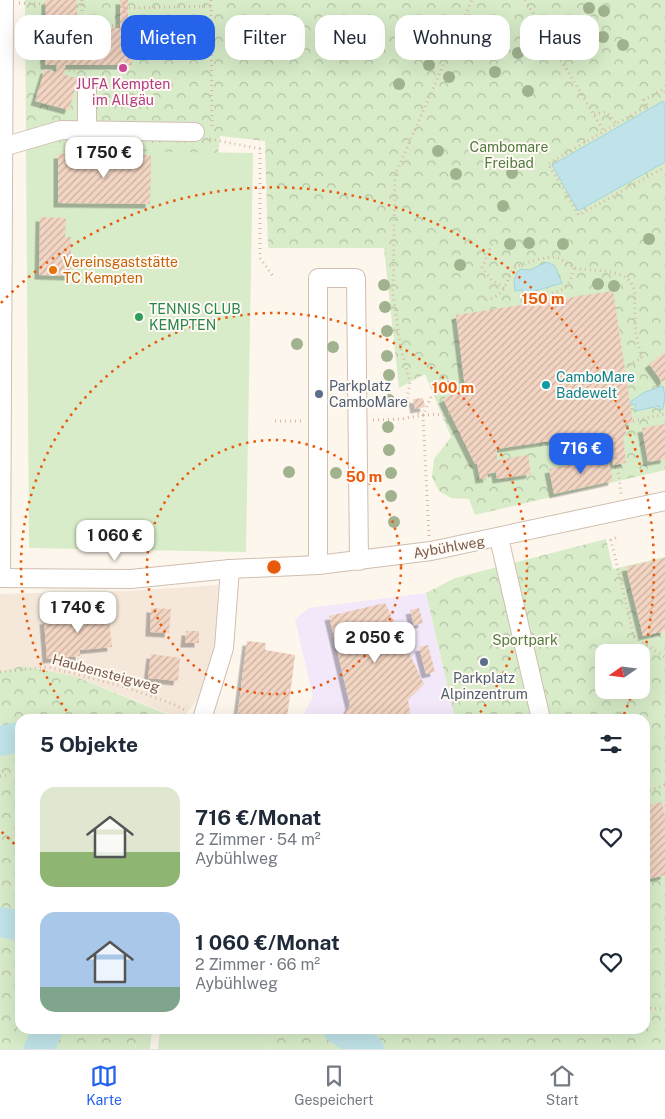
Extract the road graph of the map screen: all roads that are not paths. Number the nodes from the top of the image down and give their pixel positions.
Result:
1 (4, 1) edge
2 (2, 32) edge
3 (87, 87) dead end
4 (87, 131) junction
5 (195, 132) road end
6 (4, 147) junction
7 (2, 336) edge
8 (665, 501) edge
9 (499, 538) junction
10 (359, 560) junction
11 (318, 565) junction
12 (230, 569) junction
13 (0, 578) edge
14 (204, 714) edge
15 (540, 714) edge

1 - 2 street
2 - 6 street
3 - 4 street
4 - 5 street
4 - 6 street
6 - 7 street
7 - 13 street
8 - 9 street, Aybühlweg
9 - 10 street, Aybühlweg
9 - 15 street
10 - 11 street, Aybühlweg
10 - 11 street
11 - 12 street, Aybühlweg
12 - 13 street, Aybühlweg
12 - 14 street

